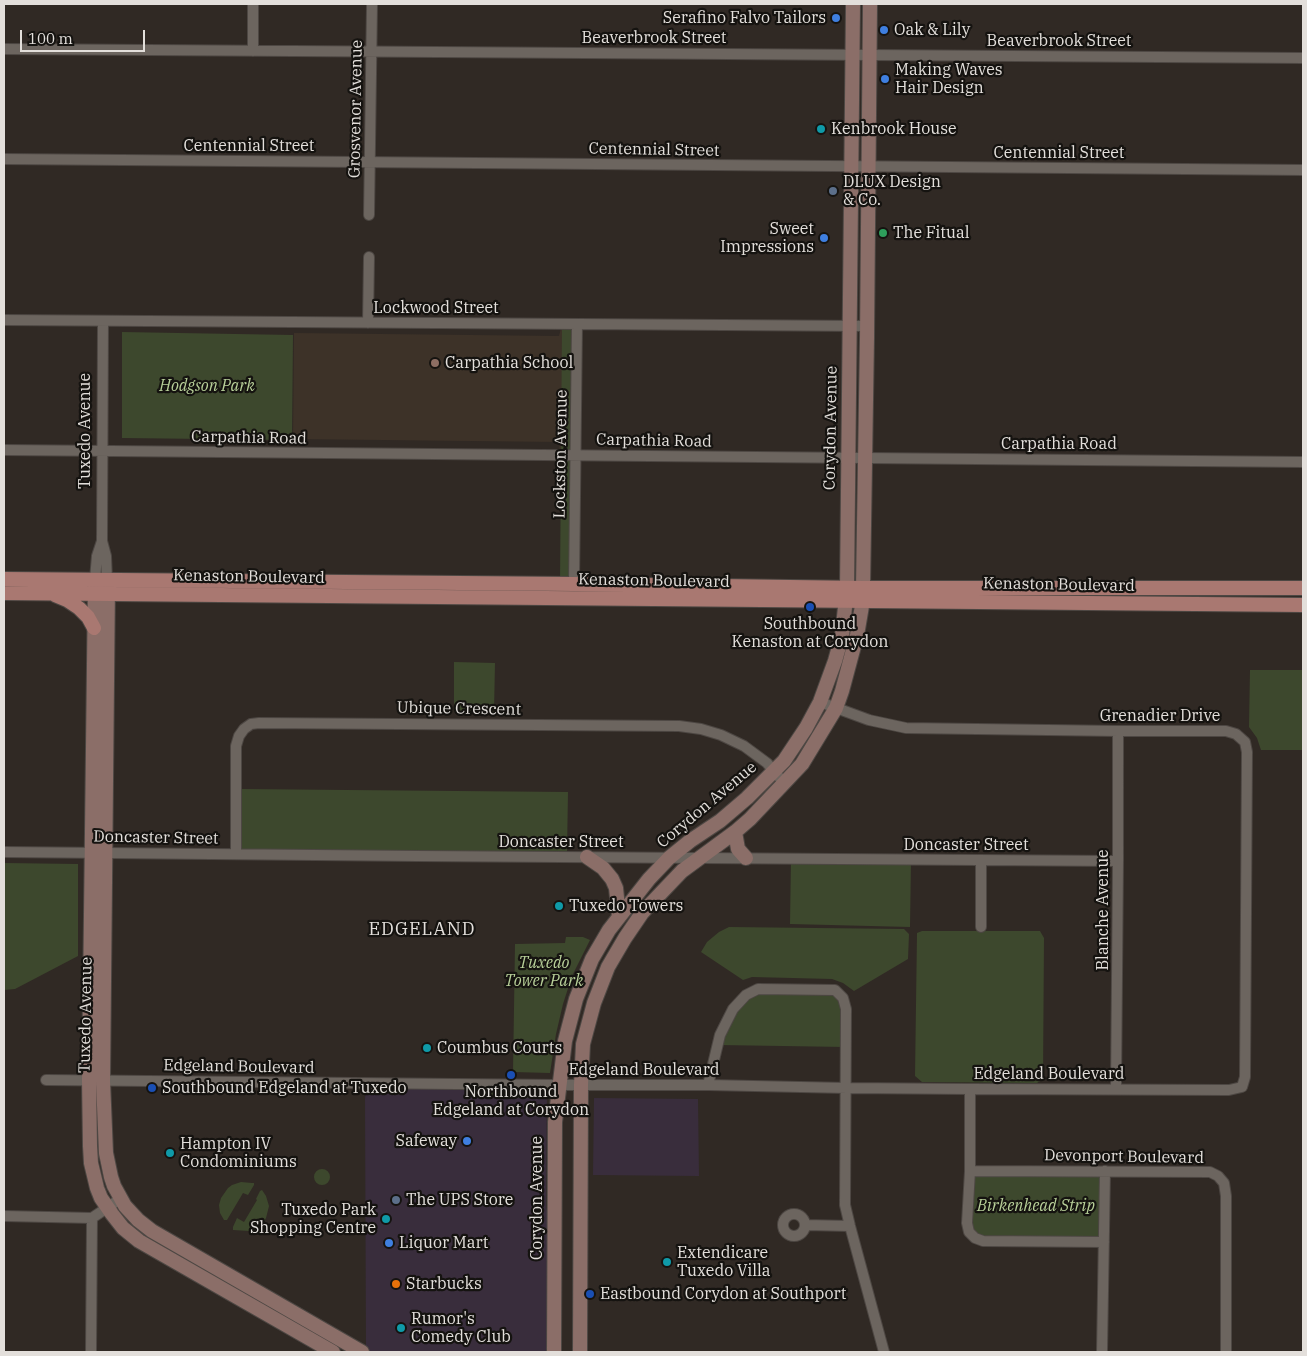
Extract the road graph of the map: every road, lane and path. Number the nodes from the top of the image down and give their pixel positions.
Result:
1 (253, 4) edge
2 (372, 4) edge
3 (853, 4) edge
4 (870, 4) edge
5 (4, 49) edge
6 (253, 51) junction
7 (371, 51) junction
8 (852, 55) junction
9 (869, 55) junction
10 (1303, 58) edge
11 (4, 159) edge
12 (370, 162) junction
13 (869, 166) junction
14 (851, 167) junction
15 (1303, 170) edge
16 (369, 215) dead end
17 (369, 257) dead end
18 (4, 320) edge
19 (103, 321) junction
20 (368, 323) junction
21 (577, 324) junction
22 (850, 326) junction
23 (867, 326) junction
24 (4, 450) edge
25 (102, 451) junction
26 (576, 455) junction
27 (848, 458) junction
28 (865, 458) junction
29 (1303, 462) edge
30 (4, 579) edge
31 (574, 584) junction
32 (101, 586) junction
33 (1303, 588) edge
34 (4, 593) edge
35 (52, 593) junction
36 (846, 594) junction
37 (863, 594) junction
38 (1303, 605) edge
39 (94, 628) junction
40 (820, 702) junction
41 (836, 708) junction
42 (1118, 731) junction
43 (775, 771) junction
44 (784, 783) junction
45 (712, 826) junction
46 (735, 832) junction
47 (723, 840) junction
48 (4, 852) edge
49 (99, 853) junction
50 (236, 854) junction
51 (587, 857) junction
52 (669, 858) junction
53 (700, 858) junction
54 (746, 858) junction
55 (981, 860) junction
56 (1118, 861) junction
57 (649, 879) junction
58 (662, 891) junction
59 (619, 917) junction
60 (981, 928) dead end
61 (46, 1080) dead end
62 (96, 1081) junction
63 (559, 1085) junction
64 (581, 1085) junction
65 (708, 1085) junction
66 (1242, 1087) joint
67 (847, 1088) junction
68 (1116, 1089) junction
69 (970, 1090) junction
70 (970, 1170) junction
71 (1105, 1171) junction
72 (120, 1199) junction
73 (107, 1208) junction
74 (4, 1216) edge
75 (92, 1218) junction
76 (805, 1225) dead end
77 (850, 1226) junction
78 (1104, 1242) junction
79 (91, 1352) edge
80 (333, 1352) edge
81 (362, 1352) edge
82 (554, 1352) edge
83 (580, 1352) edge
84 (884, 1352) edge
85 (1102, 1352) edge
86 (1226, 1352) edge

1 - 6 street
2 - 7 street, Grosvenor Avenue
3 - 8 main road, Corydon Avenue
4 - 9 main road
5 - 6 street, Beaverbrook Street
6 - 7 street, Beaverbrook Street
7 - 8 street, Beaverbrook Street
7 - 12 street, Grosvenor Avenue
8 - 9 street, Beaverbrook Street
8 - 14 main road, Corydon Avenue
9 - 10 street, Beaverbrook Street
9 - 13 main road
11 - 12 street, Centennial Street
12 - 14 street, Centennial Street
12 - 16 street, Grosvenor Avenue
13 - 14 street, Centennial Street
13 - 15 street, Centennial Street
13 - 23 main road
14 - 22 main road, Corydon Avenue
17 - 20 street
18 - 19 street, Lockwood Street
19 - 20 street, Lockwood Street
19 - 25 street, Tuxedo Avenue
20 - 21 street, Lockwood Street
21 - 22 street, Lockwood Street
21 - 26 street, Lockston Avenue
22 - 23 street, Lockwood Street
22 - 27 main road, Corydon Avenue
23 - 28 main road
24 - 25 street, Carpathia Road
25 - 26 street, Carpathia Road
25 - 32 street, Tuxedo Avenue
26 - 27 street, Carpathia Road
26 - 31 street, Lockston Avenue
27 - 28 street, Carpathia Road
27 - 36 main road, Corydon Avenue
28 - 29 street, Carpathia Road
28 - 37 main road
30 - 32 main road, Kenaston Boulevard
31 - 32 main road, Kenaston Boulevard
31 - 36 main road, Kenaston Boulevard
32 - 35 main road, Kenaston Boulevard
32 - 36 main road, Kenaston Boulevard
32 - 39 main road, Tuxedo Avenue
32 - 49 main road, Tuxedo Avenue
33 - 37 main road, Kenaston Boulevard
34 - 35 main road, Kenaston Boulevard
35 - 39 main road
36 - 37 main road, Kenaston Boulevard
36 - 40 main road, Corydon Avenue
37 - 38 main road, Kenaston Boulevard
37 - 41 main road
39 - 49 main road, Tuxedo Avenue
40 - 41 street, Grenadier Drive
40 - 43 main road, Corydon Avenue
41 - 42 street, Grenadier Drive
41 - 44 main road
42 - 56 street, Blanche Avenue
42 - 66 street, Grenadier Drive
43 - 44 street, Ubique Crescent
43 - 45 main road, Corydon Avenue
43 - 50 street, Ubique Crescent
44 - 46 main road
45 - 47 main road
45 - 52 main road, Corydon Avenue
46 - 47 main road
46 - 54 main road
47 - 53 main road
48 - 49 street, Doncaster Street
49 - 50 street, Doncaster Street
49 - 62 main road, Tuxedo Avenue
50 - 51 street, Doncaster Street
51 - 52 street, Doncaster Street
51 - 59 main road
52 - 53 street, Doncaster Street
52 - 57 main road, Corydon Avenue
53 - 54 street, Doncaster Street
53 - 58 main road
54 - 55 street, Doncaster Street
55 - 56 street, Doncaster Street
55 - 60 street
56 - 68 street, Blanche Avenue
57 - 58 main road
57 - 59 main road, Corydon Avenue
58 - 64 main road
59 - 63 main road, Corydon Avenue
61 - 62 street, Edgeland Boulevard
62 - 63 street, Edgeland Boulevard
62 - 72 main road, Tuxedo Avenue
62 - 73 main road, Tuxedo Avenue
63 - 64 street, Edgeland Boulevard
63 - 82 main road, Corydon Avenue
64 - 65 street, Edgeland Boulevard
64 - 83 main road
65 - 67 street, Edgeland Boulevard
65 - 67 street
66 - 68 street, Edgeland Boulevard
67 - 69 street, Edgeland Boulevard
67 - 77 street
68 - 69 street, Edgeland Boulevard
69 - 70 street
70 - 71 street, Devonport Boulevard
70 - 78 street
71 - 78 street
71 - 86 street, Devonport Boulevard
72 - 73 street
72 - 81 main road, Tuxedo Avenue
73 - 75 street
73 - 80 main road, Tuxedo Avenue
74 - 75 street
75 - 79 street
76 - 77 street
77 - 84 street
78 - 85 street

